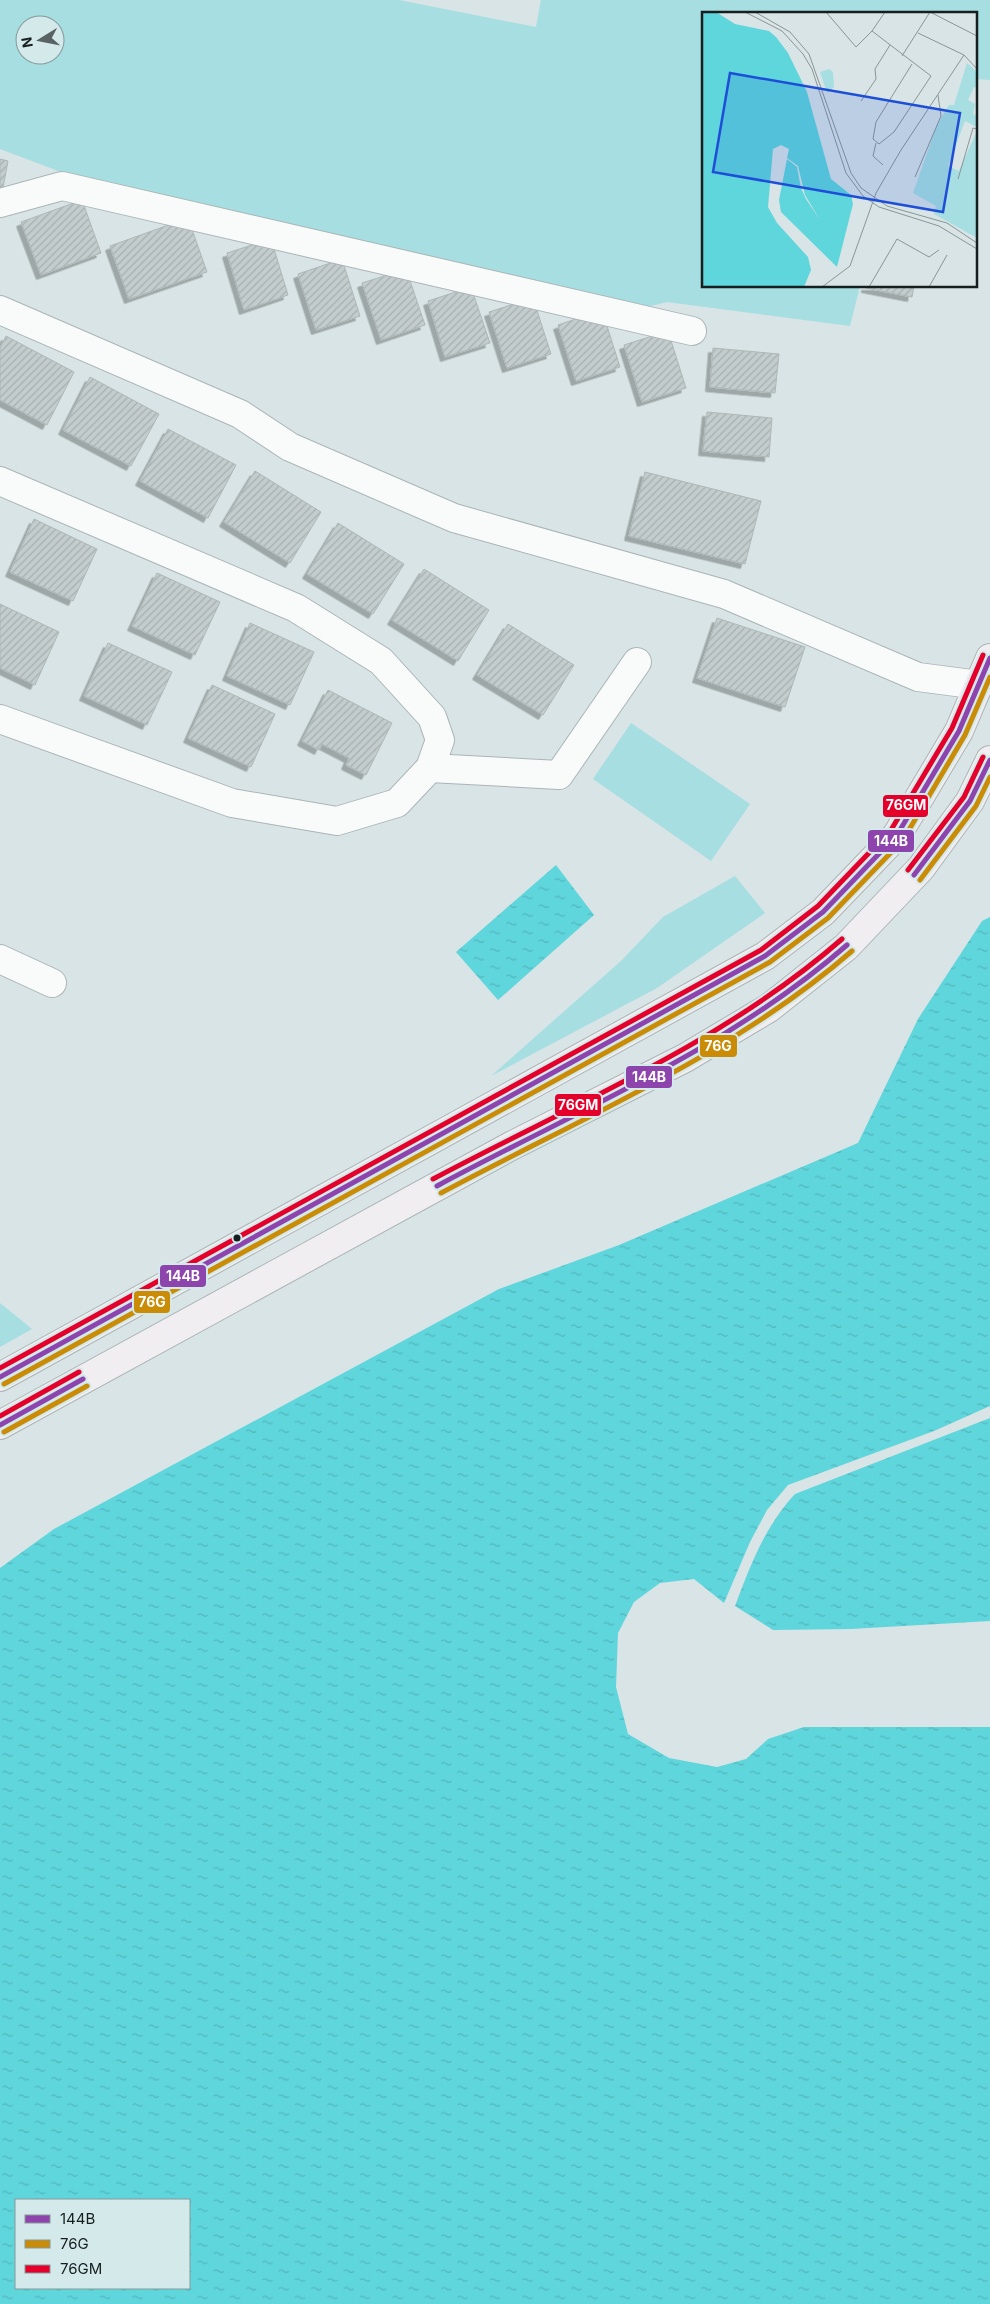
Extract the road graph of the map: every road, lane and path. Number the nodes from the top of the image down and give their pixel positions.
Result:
1 (0, 203) edge
2 (0, 310) edge
3 (692, 331) dead end
4 (0, 482) edge
5 (990, 658) edge
6 (637, 662) dead end
7 (984, 686) edge
8 (0, 719) edge
9 (990, 760) edge
10 (430, 768) junction
11 (0, 959) edge
12 (52, 983) dead end
13 (0, 1377) edge
14 (0, 1425) edge

1 - 3 street
2 - 7 street
4 - 10 street
5 - 7 street
6 - 10 street
7 - 13 street
8 - 10 street
9 - 14 street
11 - 12 street

